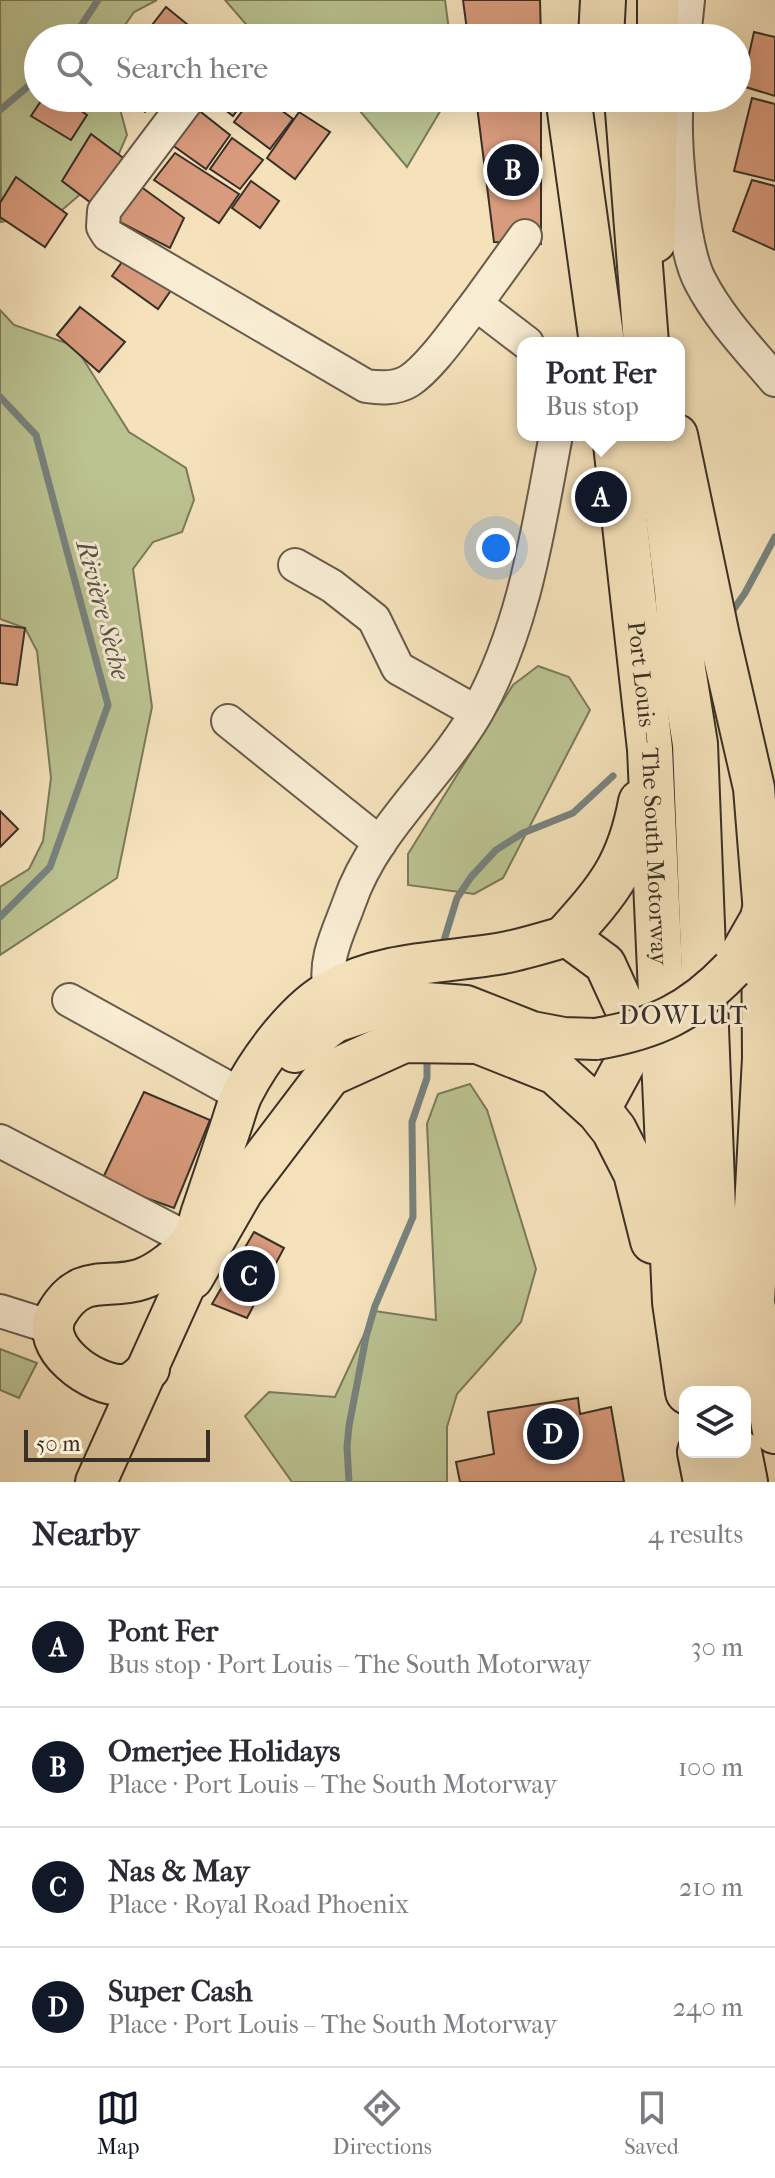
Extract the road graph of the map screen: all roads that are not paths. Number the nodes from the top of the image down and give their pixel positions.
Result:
1 (572, 0) edge
2 (603, 0) edge
3 (630, 0) edge
4 (658, 0) edge
5 (688, 0) edge
6 (571, 24) edge
7 (602, 24) edge
8 (629, 24) edge
9 (658, 24) edge
10 (685, 24) edge
11 (178, 112) edge
12 (570, 112) edge
13 (598, 112) edge
14 (628, 112) edge
15 (657, 112) edge
16 (676, 112) edge
17 (525, 236) dead end
18 (476, 304) junction
19 (647, 330) edge
20 (519, 337) edge
21 (603, 337) edge
22 (604, 337) edge
23 (663, 337) edge
24 (775, 380) edge
25 (555, 441) edge
26 (616, 441) edge
27 (659, 441) edge
28 (678, 441) edge
29 (295, 565) dead end
30 (476, 712) junction
31 (228, 721) dead end
32 (650, 749) junction
33 (380, 843) junction
34 (764, 913) junction
35 (567, 936) junction
36 (330, 990) junction
37 (69, 1000) dead end
38 (241, 1095) junction
39 (599, 1111) junction
40 (0, 1141) edge
41 (191, 1259) junction
42 (0, 1311) edge
43 (51, 1327) junction
44 (149, 1369) junction
45 (99, 1380) junction
46 (687, 1386) edge
47 (687, 1386) edge
48 (726, 1386) edge
49 (775, 1431) edge
50 (113, 1445) junction
51 (701, 1458) edge
52 (740, 1458) edge
53 (96, 1482) edge
54 (706, 1482) edge
55 (745, 1482) edge

1 - 6 highway
2 - 7 highway
3 - 8 highway
4 - 9 main road
5 - 10 street
11 - 18 street
12 - 21 highway
13 - 22 highway
14 - 19 highway
15 - 23 main road
16 - 24 street
17 - 18 street
18 - 20 street
25 - 30 street
26 - 32 highway, Port Louis – The South Motorway
27 - 48 highway, Port Louis – The South Motorway
28 - 34 main road
29 - 30 street
30 - 33 street
31 - 33 street
32 - 35 highway
32 - 46 highway, Port Louis – The South Motorway
33 - 36 street
34 - 41 main road, bridge
34 - 49 highway
35 - 36 main road
35 - 39 main road
36 - 38 main road
37 - 38 street
38 - 41 main road
39 - 41 highway
39 - 47 highway
40 - 41 street
41 - 43 main road
41 - 44 main road
42 - 43 street
43 - 45 main road
44 - 45 main road
44 - 50 main road
45 - 50 main road
50 - 53 main road
51 - 54 highway
52 - 55 highway

